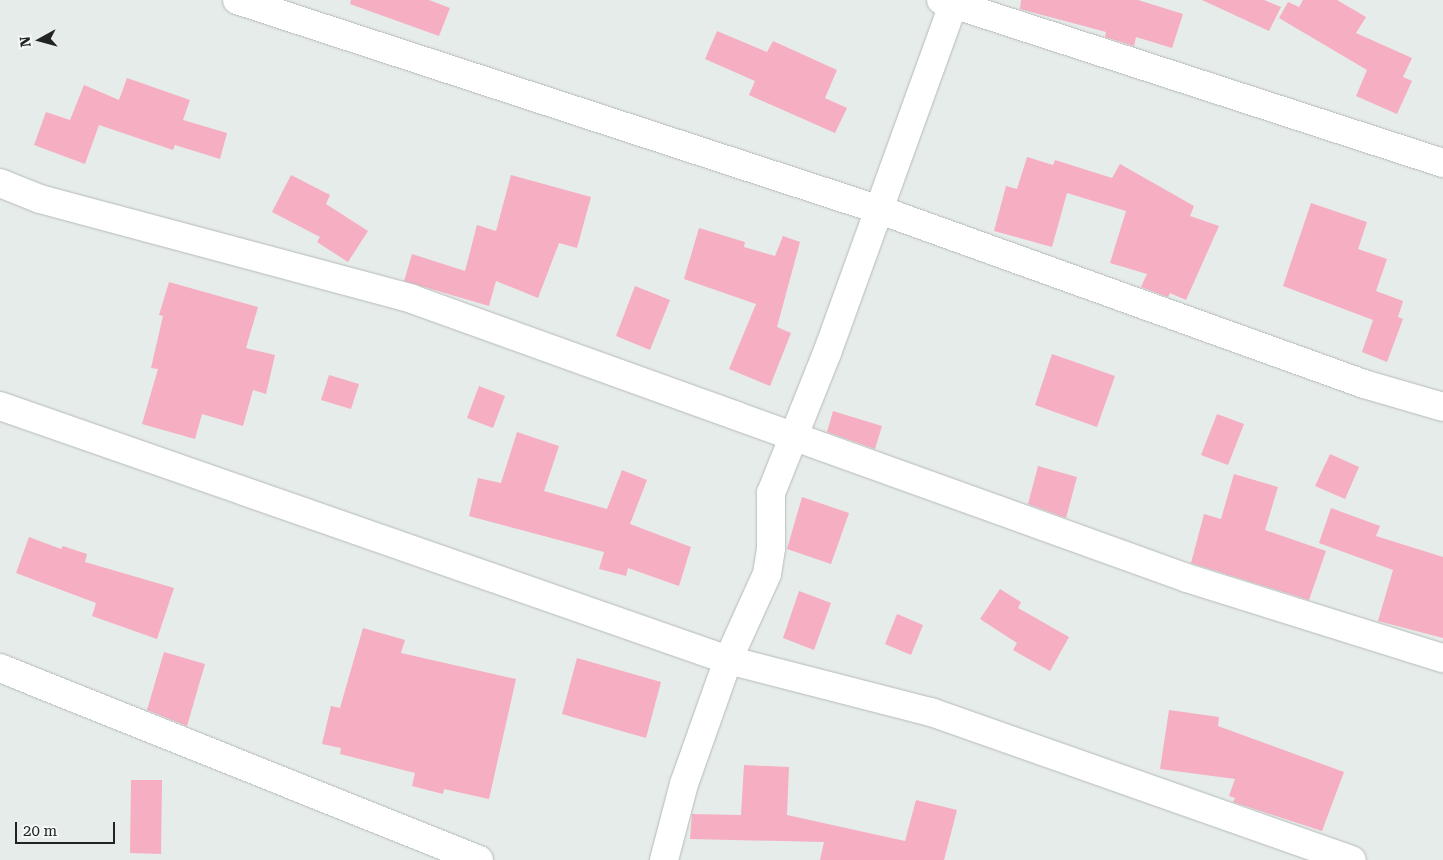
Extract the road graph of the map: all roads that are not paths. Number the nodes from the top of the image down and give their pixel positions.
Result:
1 (237, 0) edge
2 (950, 2) edge
3 (1443, 163) edge
4 (0, 183) edge
5 (880, 210) junction
6 (0, 406) edge
7 (1443, 407) edge
8 (795, 438) junction
9 (1443, 658) edge
10 (728, 660) junction
11 (0, 668) edge
12 (479, 860) edge
13 (664, 860) edge
14 (1352, 860) edge

1 - 5 street
2 - 3 street
2 - 5 street
4 - 8 street
5 - 7 street
5 - 8 street
6 - 10 street
8 - 9 street
8 - 10 street
10 - 13 street
10 - 14 street
11 - 12 street

